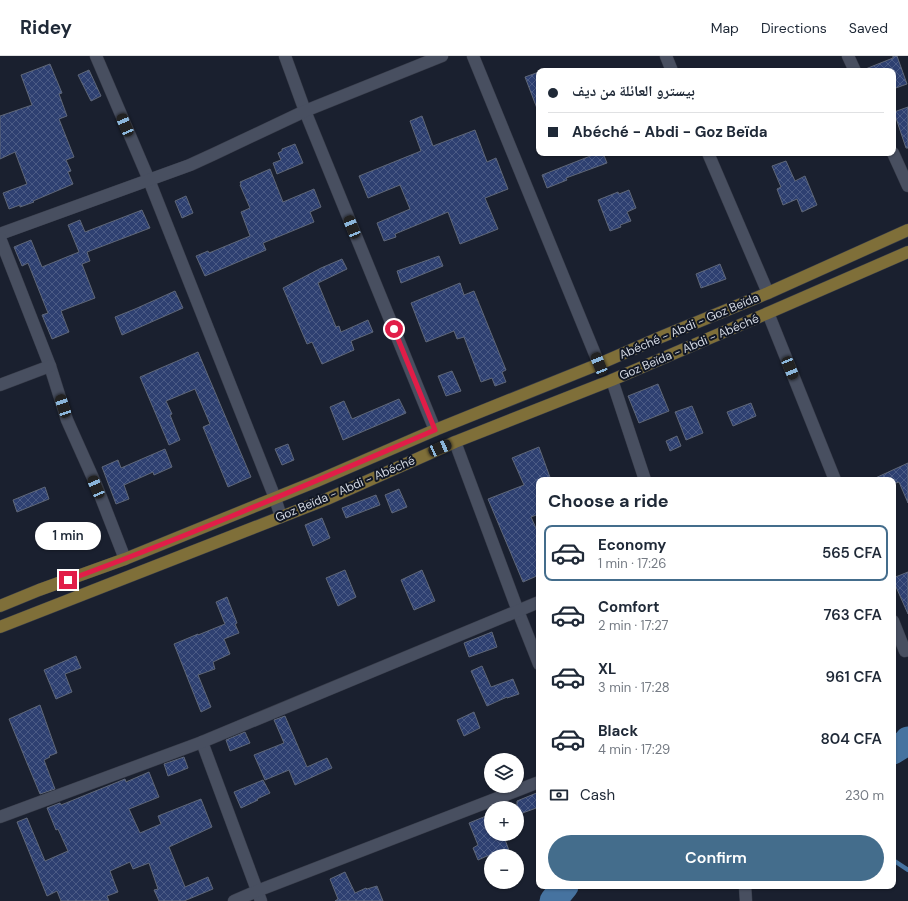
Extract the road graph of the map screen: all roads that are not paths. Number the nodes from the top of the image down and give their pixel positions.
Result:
1 (96, 56) edge
2 (285, 56) edge
3 (442, 56) edge
4 (473, 56) edge
5 (666, 56) edge
6 (848, 56) edge
7 (671, 68) edge
8 (854, 68) edge
9 (305, 111) junction
10 (709, 156) edge
11 (894, 156) edge
12 (149, 180) junction
13 (908, 186) edge
14 (908, 230) edge
15 (0, 234) edge
16 (0, 238) edge
17 (908, 252) edge
18 (768, 293) junction
19 (768, 314) junction
20 (661, 337) junction
21 (669, 356) junction
22 (599, 364) junction
23 (50, 366) junction
24 (612, 380) junction
25 (0, 385) edge
26 (435, 430) junction
27 (455, 442) junction
28 (644, 477) edge
29 (834, 477) edge
30 (276, 498) junction
31 (281, 517) junction
32 (125, 559) junction
33 (536, 603) edge
34 (0, 606) edge
35 (518, 610) junction
36 (4, 625) edge
37 (896, 628) edge
38 (905, 651) dead end
39 (536, 656) edge
40 (202, 742) junction
41 (536, 783) edge
42 (0, 817) edge
43 (745, 889) edge
44 (259, 896) edge
45 (234, 901) edge
46 (746, 901) edge

1 - 12 street
2 - 9 street
3 - 9 street
4 - 22 street
5 - 7 street
6 - 8 street
9 - 12 street
9 - 26 street
10 - 18 street
11 - 13 street
12 - 15 street
12 - 30 street
14 - 18 main road, Abéché - Abdi - Goz Beïda
16 - 23 street
17 - 19 main road, Goz Beïda - Abdi - Abéché
18 - 20 main road, Abéché - Abdi - Goz Beïda
19 - 21 main road, Goz Beïda - Abdi - Abéché
19 - 29 street
20 - 21 main road
20 - 22 main road, Abéché - Abdi - Goz Beïda
21 - 24 main road, Goz Beïda - Abdi - Abéché
22 - 26 main road, Abéché - Abdi - Goz Beïda
23 - 25 street
23 - 32 street
24 - 27 main road, Goz Beïda - Abdi - Abéché
24 - 28 street
26 - 30 main road, Abéché - Abdi - Goz Beïda
27 - 31 main road, Goz Beïda - Abdi - Abéché
27 - 35 street
30 - 31 street
30 - 32 main road, Abéché - Abdi - Goz Beïda
31 - 36 main road, Goz Beïda - Abdi - Abéché
32 - 34 main road, Abéché - Abdi - Goz Beïda
33 - 35 street
34 - 36 main road
35 - 39 street
35 - 40 street
37 - 38 street
40 - 42 street
40 - 44 street
41 - 44 street
43 - 46 street
44 - 45 street

